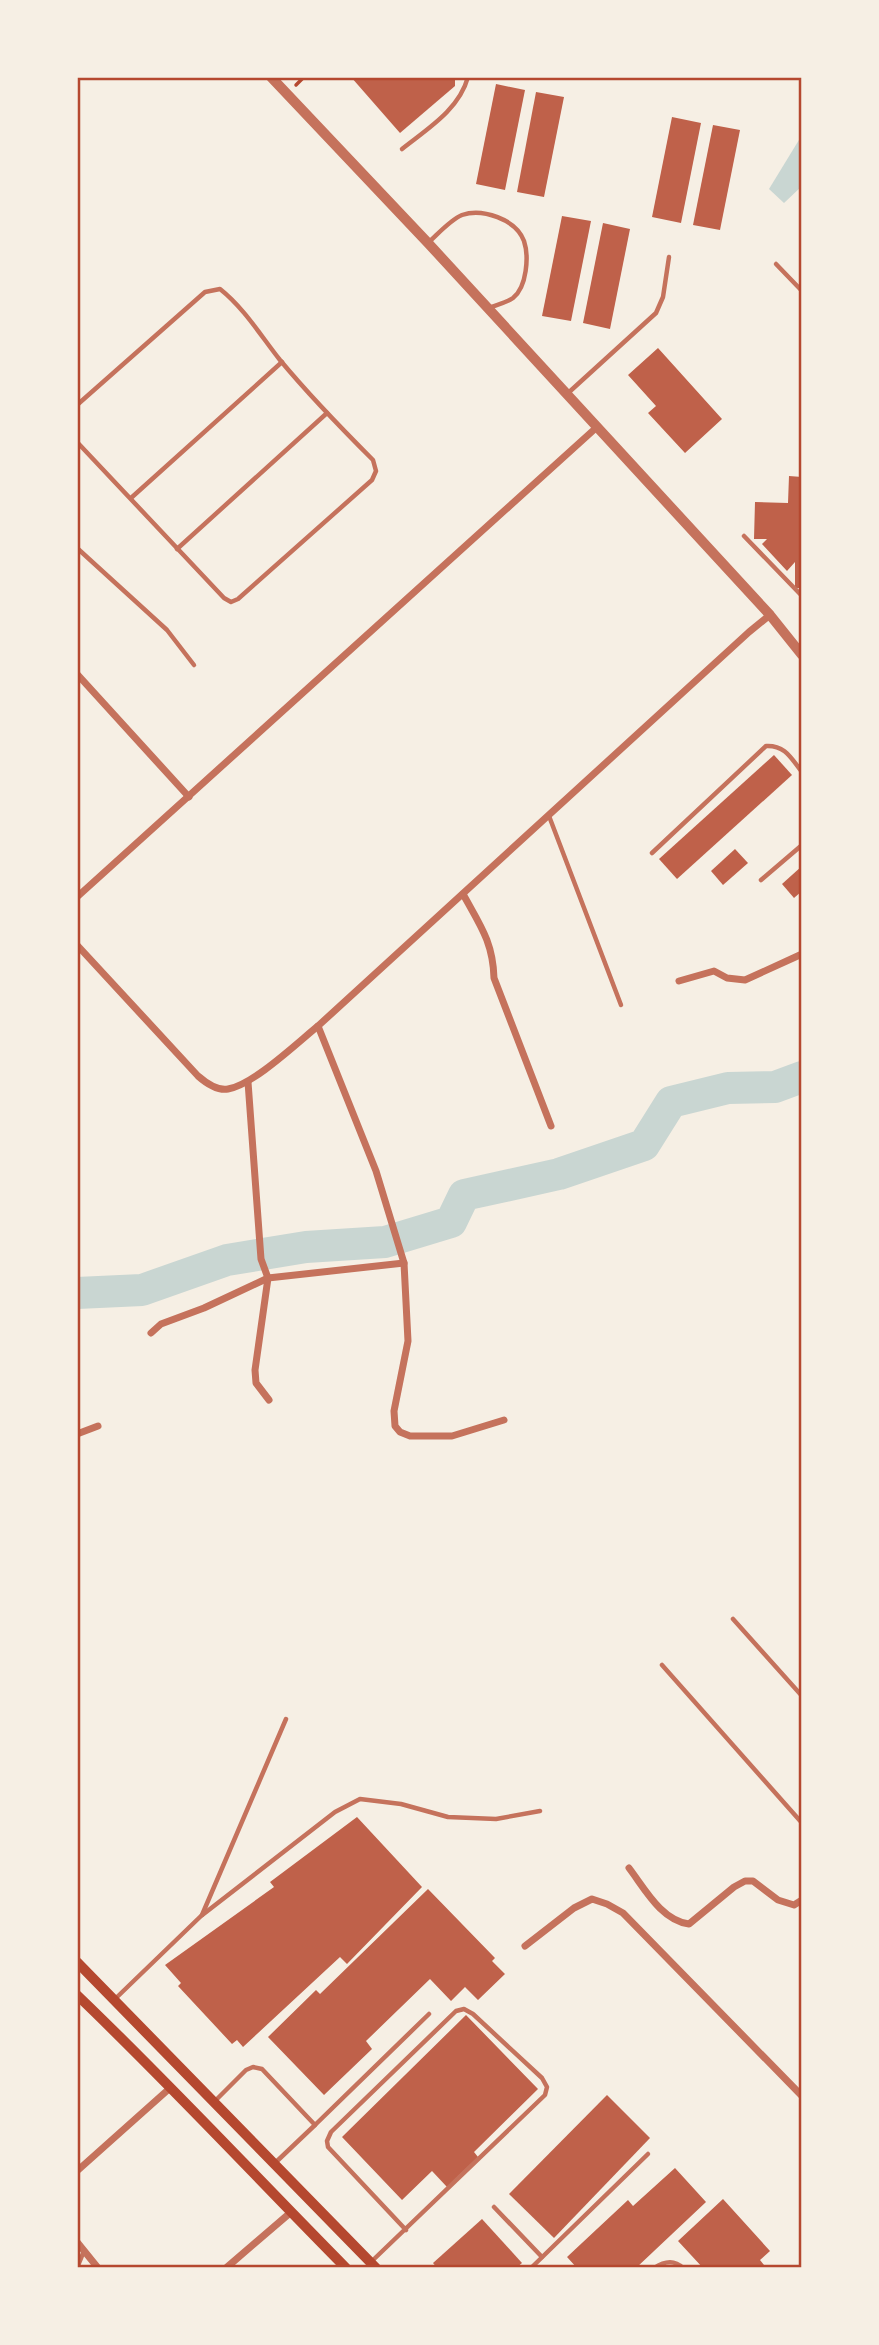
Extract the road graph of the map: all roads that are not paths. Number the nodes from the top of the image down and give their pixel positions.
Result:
1 (271, 77) edge
2 (468, 77) edge
3 (732, 77) edge
4 (746, 77) edge
5 (402, 149) dead end
6 (428, 243) junction
7 (669, 257) dead end
8 (776, 264) dead end
9 (802, 291) edge
10 (487, 308) junction
11 (282, 362) junction
12 (566, 395) junction
13 (77, 405) edge
14 (327, 413) junction
15 (597, 427) junction
16 (77, 442) edge
17 (131, 498) junction
18 (744, 536) dead end
19 (77, 548) edge
20 (177, 549) junction
21 (802, 596) edge
22 (770, 615) junction
23 (802, 655) edge
24 (194, 665) dead end
25 (77, 674) edge
26 (802, 772) edge
27 (189, 797) junction
28 (549, 816) junction
29 (802, 845) edge
30 (652, 853) dead end
31 (761, 880) dead end
32 (463, 894) junction
33 (77, 897) edge
34 (77, 945) edge
35 (802, 954) edge
36 (679, 981) dead end
37 (621, 1005) dead end
38 (318, 1026) junction
39 (248, 1082) junction
40 (551, 1125) dead end
41 (404, 1264) junction
42 (268, 1278) junction
43 (151, 1333) dead end
44 (269, 1400) dead end
45 (505, 1420) dead end
46 (98, 1426) dead end
47 (77, 1434) edge
48 (733, 1619) dead end
49 (662, 1665) dead end
50 (802, 1696) edge
51 (286, 1719) dead end
52 (540, 1811) dead end
53 (802, 1823) edge
54 (629, 1868) dead end
55 (802, 1900) edge
56 (201, 1916) junction
57 (525, 1946) dead end
58 (77, 1962) edge
59 (77, 1995) edge
60 (115, 2000) junction
61 (429, 2014) dead end
62 (170, 2088) junction
63 (802, 2096) edge
64 (214, 2102) junction
65 (315, 2125) junction
66 (648, 2154) dead end
67 (274, 2164) junction
68 (77, 2171) edge
69 (494, 2207) dead end
70 (290, 2213) junction
71 (406, 2230) junction
72 (77, 2242) edge
73 (84, 2250) junction
74 (542, 2257) junction
75 (373, 2265) edge
76 (77, 2268) edge
77 (98, 2268) edge
78 (226, 2268) edge
79 (345, 2268) edge
80 (531, 2268) edge
81 (654, 2268) edge
82 (683, 2268) edge

1 - 6 street
2 - 5 lane
3 - 4 lane
6 - 10 street
6 - 10 lane
7 - 12 lane
8 - 9 lane
10 - 12 street
11 - 13 lane
11 - 14 lane
11 - 17 lane
12 - 15 street
14 - 20 lane
14 - 20 lane
15 - 22 street
15 - 27 street
16 - 17 lane
17 - 20 lane
18 - 21 lane
19 - 24 lane
22 - 23 street
22 - 28 street
25 - 27 street
26 - 30 lane
27 - 33 street
28 - 32 street
28 - 37 lane
29 - 31 lane
32 - 38 street
32 - 40 street
34 - 39 street
35 - 36 street
38 - 39 street
38 - 41 street
39 - 42 street
41 - 42 street
41 - 45 street
42 - 43 street
42 - 44 street
46 - 47 street
48 - 50 lane
49 - 53 lane
51 - 56 lane
52 - 56 lane
54 - 55 street
56 - 60 lane
57 - 63 street
58 - 60 main road
59 - 62 main road
60 - 64 main road
61 - 65 lane
62 - 68 street
62 - 70 main road
64 - 65 lane
64 - 67 main road
65 - 67 lane
66 - 74 lane
67 - 75 main road
69 - 74 lane
70 - 78 street
70 - 79 main road
71 - 71 lane
71 - 75 lane
72 - 73 street
73 - 76 lane
73 - 77 street
74 - 80 lane
81 - 82 lane

